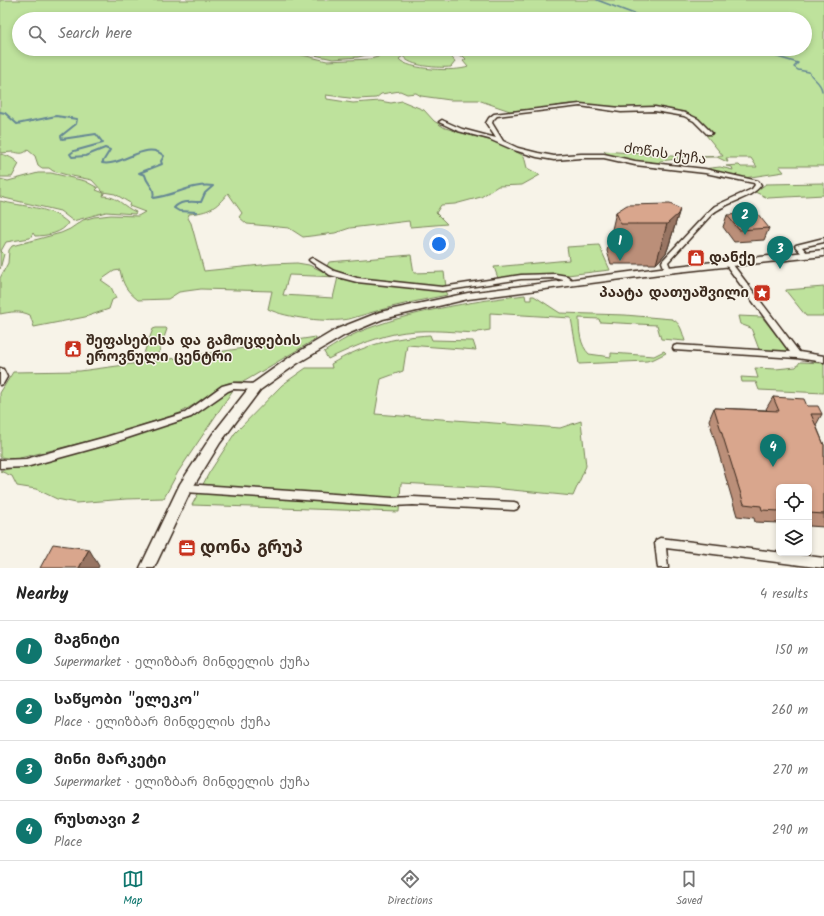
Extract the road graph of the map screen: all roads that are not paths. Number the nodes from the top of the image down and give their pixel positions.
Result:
1 (442, 122) dead end
2 (709, 133) dead end
3 (500, 141) junction
4 (824, 240) edge
5 (824, 253) edge
6 (805, 254) junction
7 (312, 260) dead end
8 (728, 263) junction
9 (668, 270) junction
10 (571, 282) junction
11 (677, 348) dead end
12 (797, 355) junction
13 (824, 359) edge
14 (0, 371) edge
15 (0, 382) edge
16 (256, 387) junction
17 (0, 464) edge
18 (185, 488) junction
19 (514, 506) dead end
20 (824, 563) edge
21 (147, 568) edge
22 (663, 568) edge

1 - 3 street, ძოწის ქუჩა
2 - 3 street
3 - 9 street, ძოწის ქუჩა
4 - 6 street
5 - 6 street
6 - 8 street
7 - 10 street
8 - 9 street
8 - 12 street
9 - 10 street
10 - 16 street
11 - 12 street
12 - 13 street
14 - 15 street
16 - 17 street
16 - 18 street
18 - 19 street
18 - 21 street
20 - 22 street

